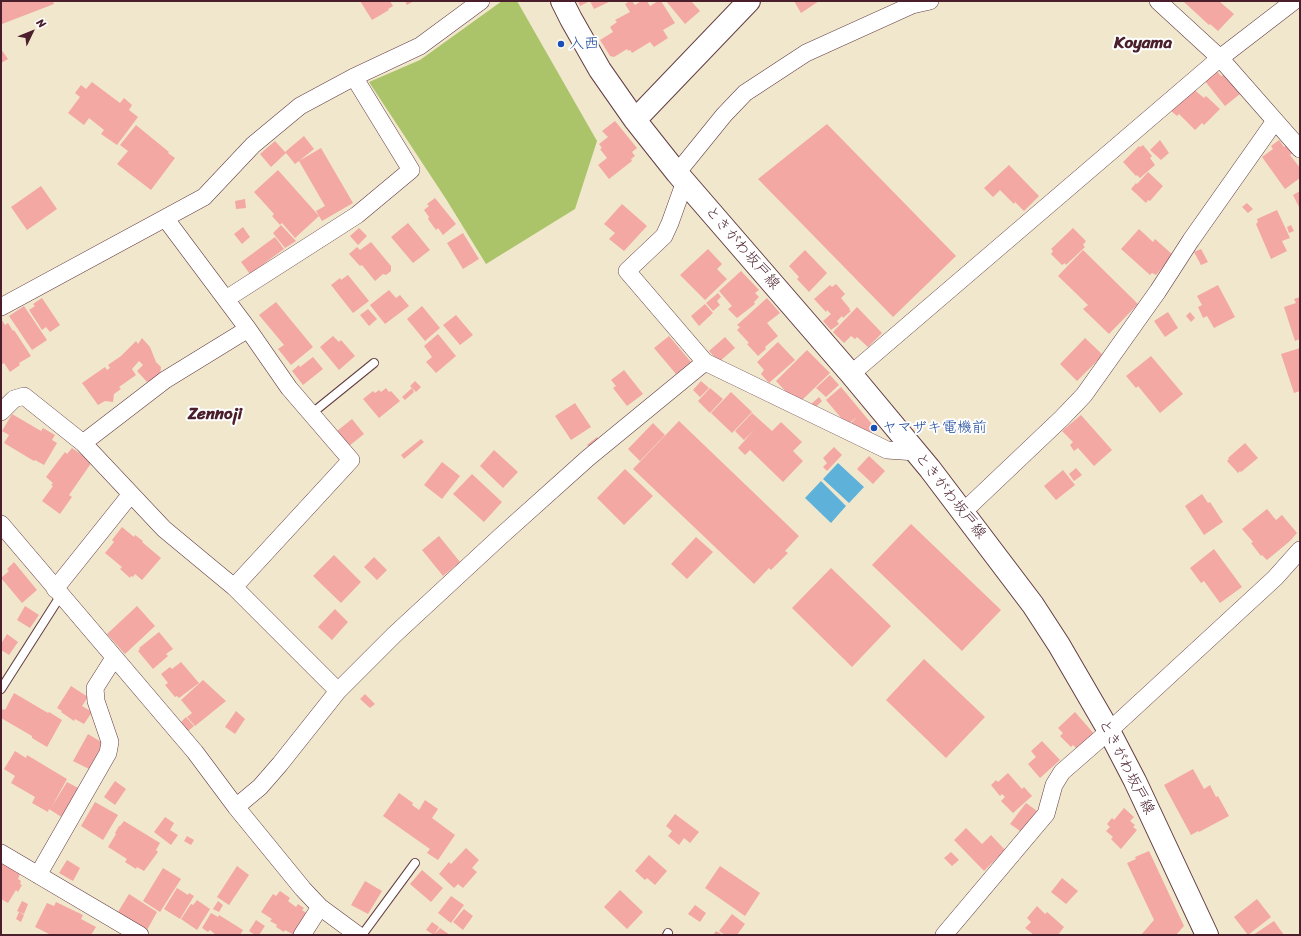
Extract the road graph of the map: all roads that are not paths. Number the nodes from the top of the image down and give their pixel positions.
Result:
1 (481, 1) edge
2 (562, 1) edge
3 (750, 1) edge
4 (930, 1) edge
5 (1158, 1) edge
6 (1294, 1) edge
7 (1220, 58) junction
8 (354, 77) junction
9 (635, 120) junction
10 (1275, 121) junction
11 (1300, 150) edge
12 (681, 177) junction
13 (165, 218) junction
14 (226, 299) junction
15 (1, 307) edge
16 (248, 329) junction
17 (705, 362) junction
18 (374, 363) dead end
19 (851, 374) junction
20 (1, 412) edge
21 (311, 414) junction
22 (83, 443) junction
23 (916, 452) junction
24 (131, 494) junction
25 (963, 512) junction
26 (1, 524) edge
27 (1300, 550) edge
28 (234, 587) junction
29 (58, 592) junction
30 (114, 658) junction
31 (1, 689) edge
32 (338, 690) junction
33 (1109, 731) junction
34 (236, 807) junction
35 (1, 853) edge
36 (415, 863) dead end
37 (38, 875) junction
38 (320, 907) junction
39 (140, 935) edge
40 (302, 935) edge
41 (358, 935) edge
42 (362, 935) edge
43 (944, 935) edge
44 (1207, 935) edge

1 - 8 street
2 - 9 main road, ときがわ坂戸線
3 - 9 main road
4 - 12 street
5 - 7 street
6 - 7 street
7 - 10 street
7 - 19 street
8 - 13 street
8 - 14 street
9 - 12 main road, ときがわ坂戸線
10 - 11 street
10 - 25 street
12 - 17 street
12 - 19 main road, ときがわ坂戸線
13 - 14 street
13 - 15 street
14 - 16 street
16 - 21 street
16 - 22 street
17 - 23 street
17 - 32 street
18 - 21 lane
19 - 23 main road, ときがわ坂戸線
20 - 22 street
21 - 28 street
22 - 24 street
23 - 25 main road, ときがわ坂戸線
24 - 28 street
24 - 29 street
25 - 33 main road, ときがわ坂戸線
26 - 29 street
27 - 33 street
28 - 32 street
29 - 30 street
29 - 31 lane
30 - 34 street
30 - 37 street
32 - 34 street
33 - 43 street
33 - 44 main road, ときがわ坂戸線
34 - 38 street
35 - 37 street
36 - 42 lane
37 - 39 street
38 - 40 street
38 - 41 street

